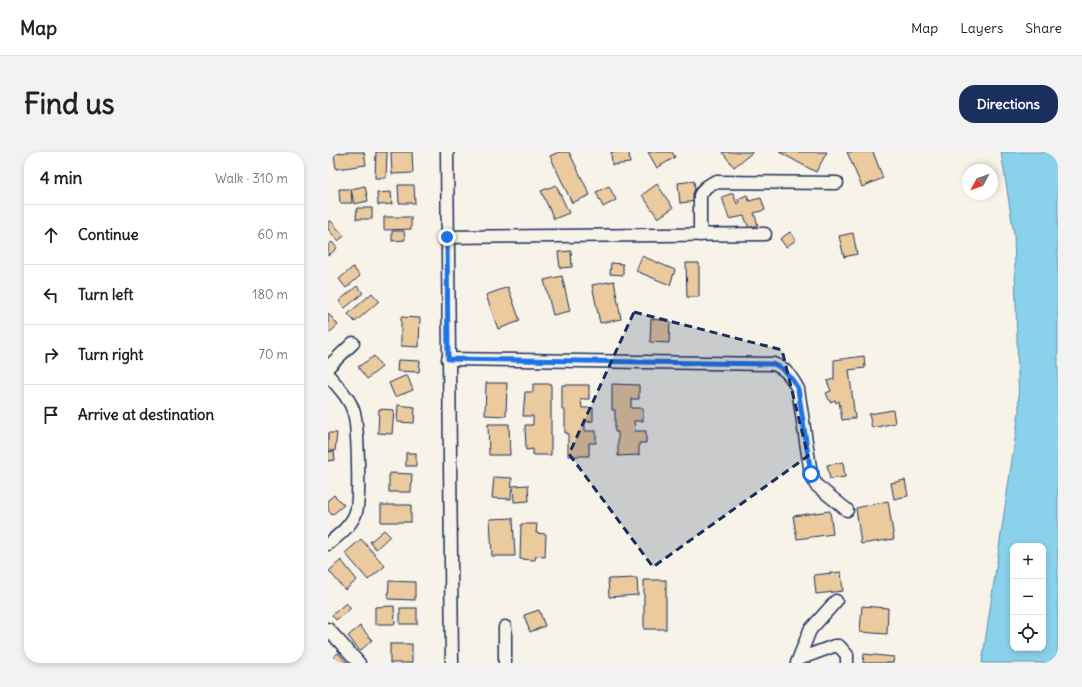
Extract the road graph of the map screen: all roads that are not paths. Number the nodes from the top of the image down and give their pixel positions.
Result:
1 (447, 152) edge
2 (837, 183) dead end
3 (765, 234) dead end
4 (700, 235) junction
5 (447, 237) junction
6 (353, 343) dead end
7 (448, 359) junction
8 (328, 367) edge
9 (328, 376) edge
10 (847, 510) dead end
11 (328, 544) edge
12 (836, 602) dead end
13 (505, 627) dead end
14 (328, 629) edge
15 (798, 661) edge
16 (359, 663) edge
17 (452, 663) edge
18 (505, 663) edge
19 (847, 663) edge

1 - 5 street
2 - 4 street
3 - 4 street
4 - 5 street
5 - 7 street
6 - 8 street
7 - 10 street
7 - 17 street
9 - 11 street
12 - 15 street
13 - 18 street
14 - 16 street
15 - 19 street

